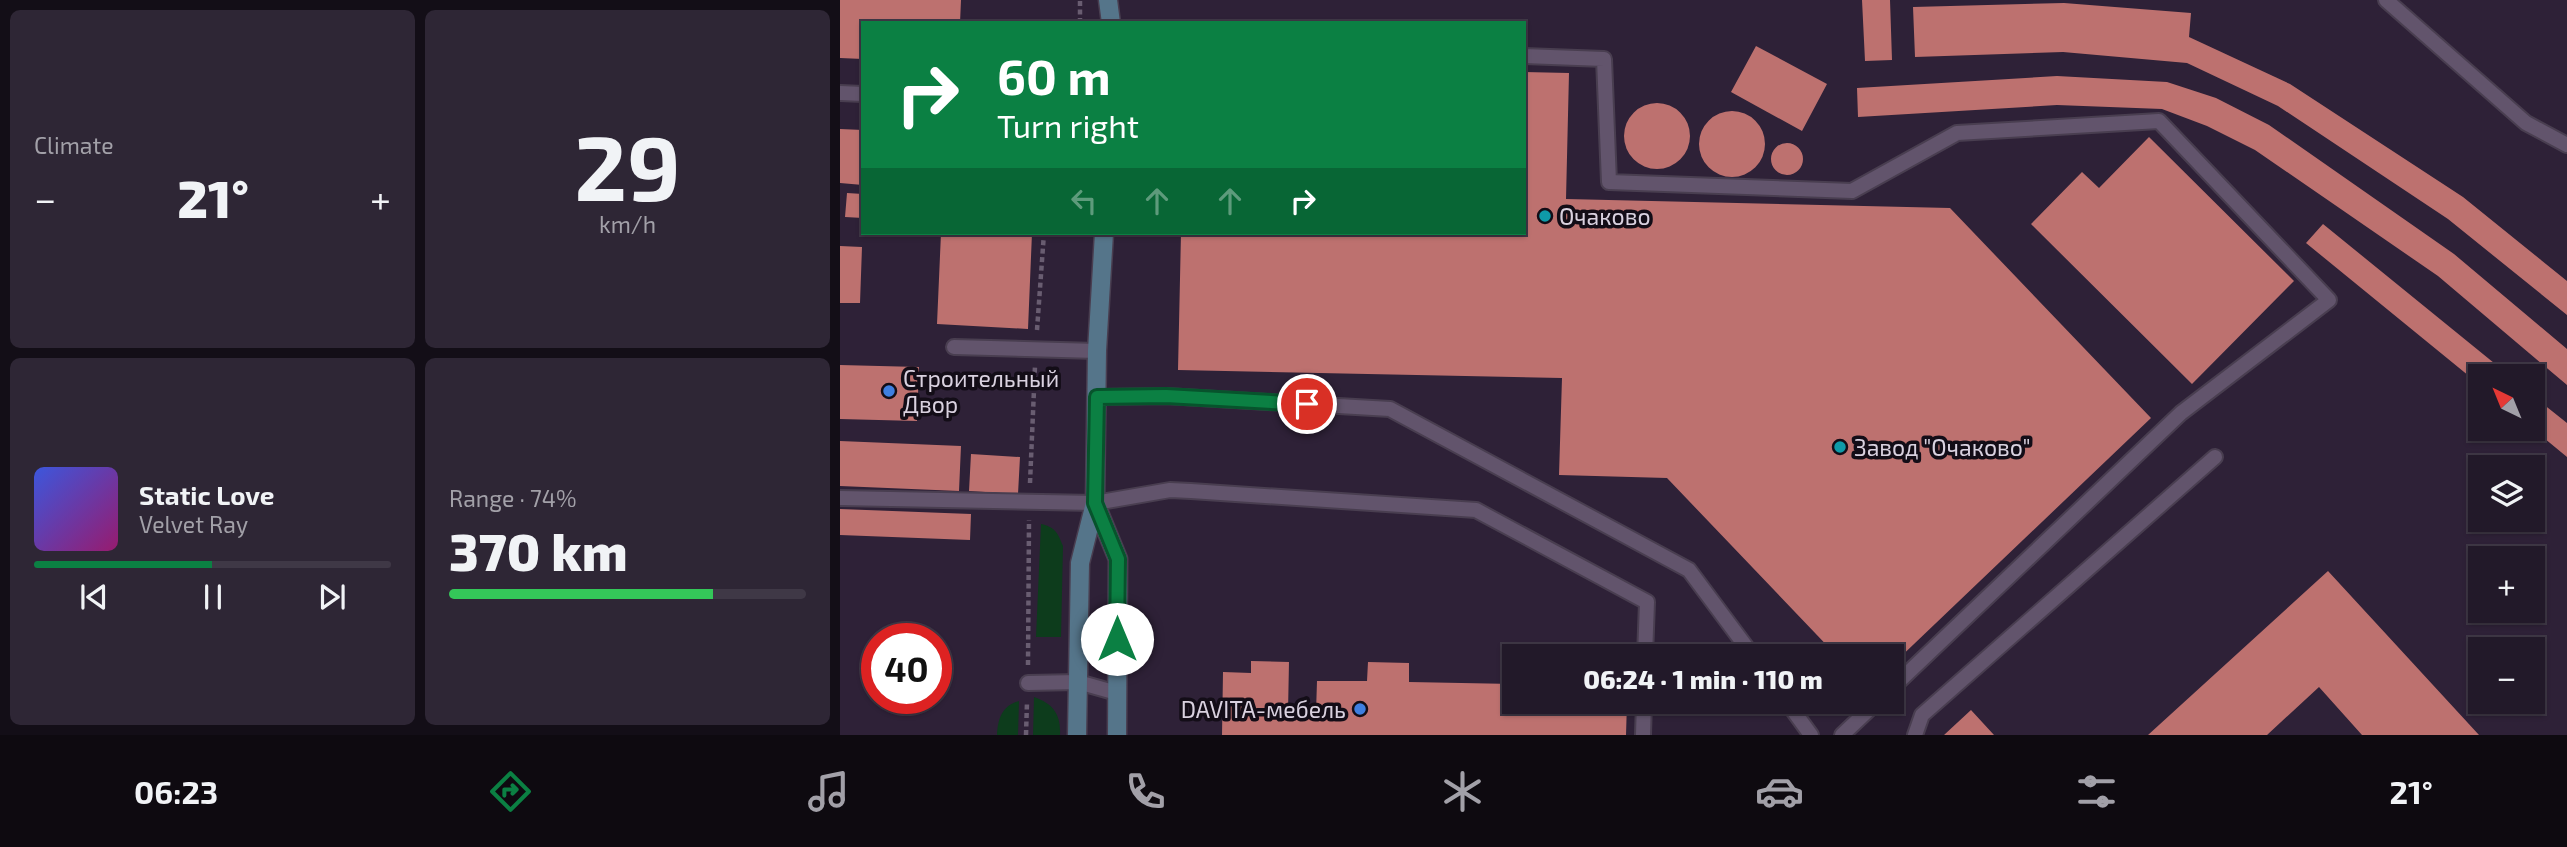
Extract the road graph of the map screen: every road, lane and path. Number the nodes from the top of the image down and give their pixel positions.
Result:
1 (1080, 0) edge
2 (1108, 0) edge
3 (2386, 0) edge
4 (1080, 21) edge
5 (1111, 21) edge
6 (1526, 56) edge
7 (840, 93) edge
8 (861, 94) edge
9 (2567, 145) edge
10 (1104, 235) edge
11 (954, 347) dead end
12 (1097, 351) junction
13 (1097, 397) junction
14 (2216, 457) dead end
15 (840, 498) edge
16 (1095, 503) junction
17 (1646, 644) edge
18 (1744, 644) edge
19 (1904, 677) edge
20 (1028, 682) dead end
21 (1078, 682) junction
22 (1117, 692) junction
23 (1644, 714) edge
24 (1796, 714) edge
25 (1864, 714) edge
26 (1077, 735) edge
27 (1117, 735) edge
28 (1643, 735) edge
29 (1811, 735) edge
30 (1842, 735) edge
31 (1915, 735) edge

1 - 4 path
2 - 5 street
3 - 9 lane
6 - 19 lane
7 - 8 lane
10 - 12 street
11 - 12 lane
12 - 13 street
13 - 16 street
13 - 18 lane
14 - 31 lane
15 - 16 lane
16 - 17 lane
16 - 21 street
16 - 22 street
20 - 21 lane
21 - 22 lane
21 - 26 street
22 - 27 street
23 - 28 lane
24 - 29 lane
25 - 30 lane

